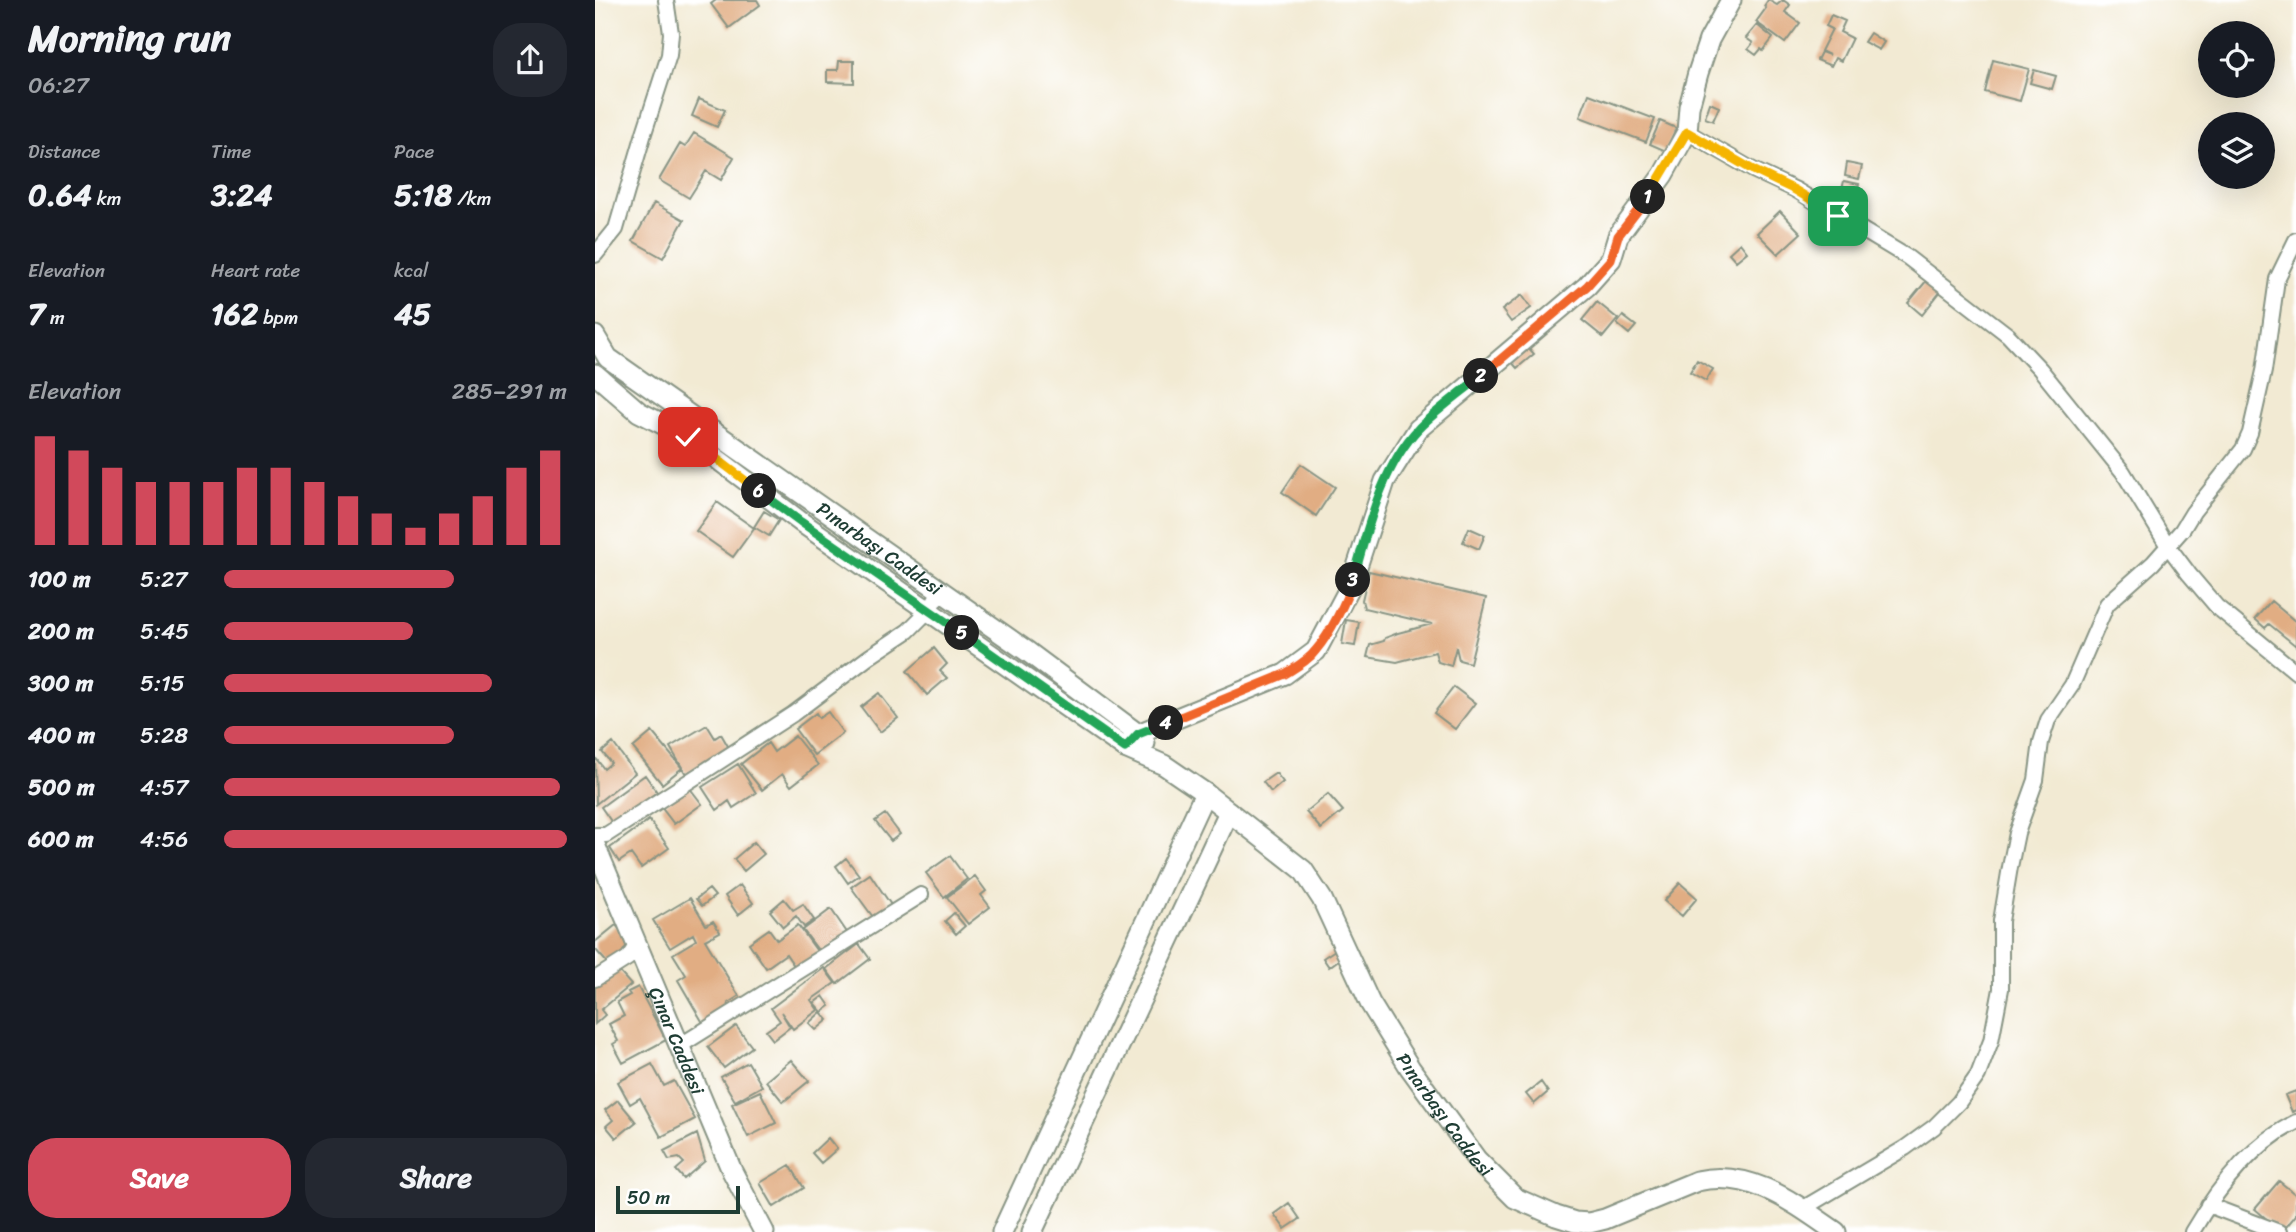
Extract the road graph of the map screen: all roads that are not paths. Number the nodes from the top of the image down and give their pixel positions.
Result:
1 (666, 0) edge
2 (1731, 0) edge
3 (1687, 132) junction
4 (2296, 240) edge
5 (595, 255) edge
6 (595, 336) edge
7 (620, 367) junction
8 (598, 384) edge
9 (2168, 546) junction
10 (940, 591) junction
11 (929, 610) junction
12 (2296, 671) edge
13 (1132, 741) junction
14 (1205, 793) junction
15 (1229, 812) junction
16 (595, 835) edge
17 (595, 845) edge
18 (921, 895) dead end
19 (638, 943) junction
20 (595, 979) edge
21 (681, 1045) junction
22 (2296, 1122) edge
23 (2208, 1205) junction
24 (1802, 1209) junction
25 (1587, 1228) edge
26 (764, 1232) edge
27 (1002, 1232) edge
28 (1032, 1232) edge
29 (1836, 1232) edge
30 (2192, 1232) edge
31 (2279, 1232) edge

1 - 5 street
2 - 3 street
3 - 9 street
3 - 13 street
4 - 9 street
6 - 7 street, Pınarbaşı Caddesi
7 - 8 street
7 - 10 street, Pınarbaşı Caddesi
8 - 11 street, Pınarbaşı Caddesi
9 - 12 street
9 - 24 street
10 - 11 street
10 - 13 street, Pınarbaşı Caddesi
11 - 13 street, Pınarbaşı Caddesi
11 - 16 street
13 - 14 street, Pınarbaşı Caddesi
14 - 15 street, Pınarbaşı Caddesi
14 - 27 street
15 - 25 street, Pınarbaşı Caddesi
15 - 28 street
17 - 19 street, Çınar Caddesi
18 - 21 street
19 - 20 street
19 - 21 street, Çınar Caddesi
21 - 26 street, Çınar Caddesi
22 - 23 street
23 - 30 street
23 - 31 street
24 - 25 street, Pınarbaşı Caddesi
24 - 29 street, Pınarbaşı Caddesi

